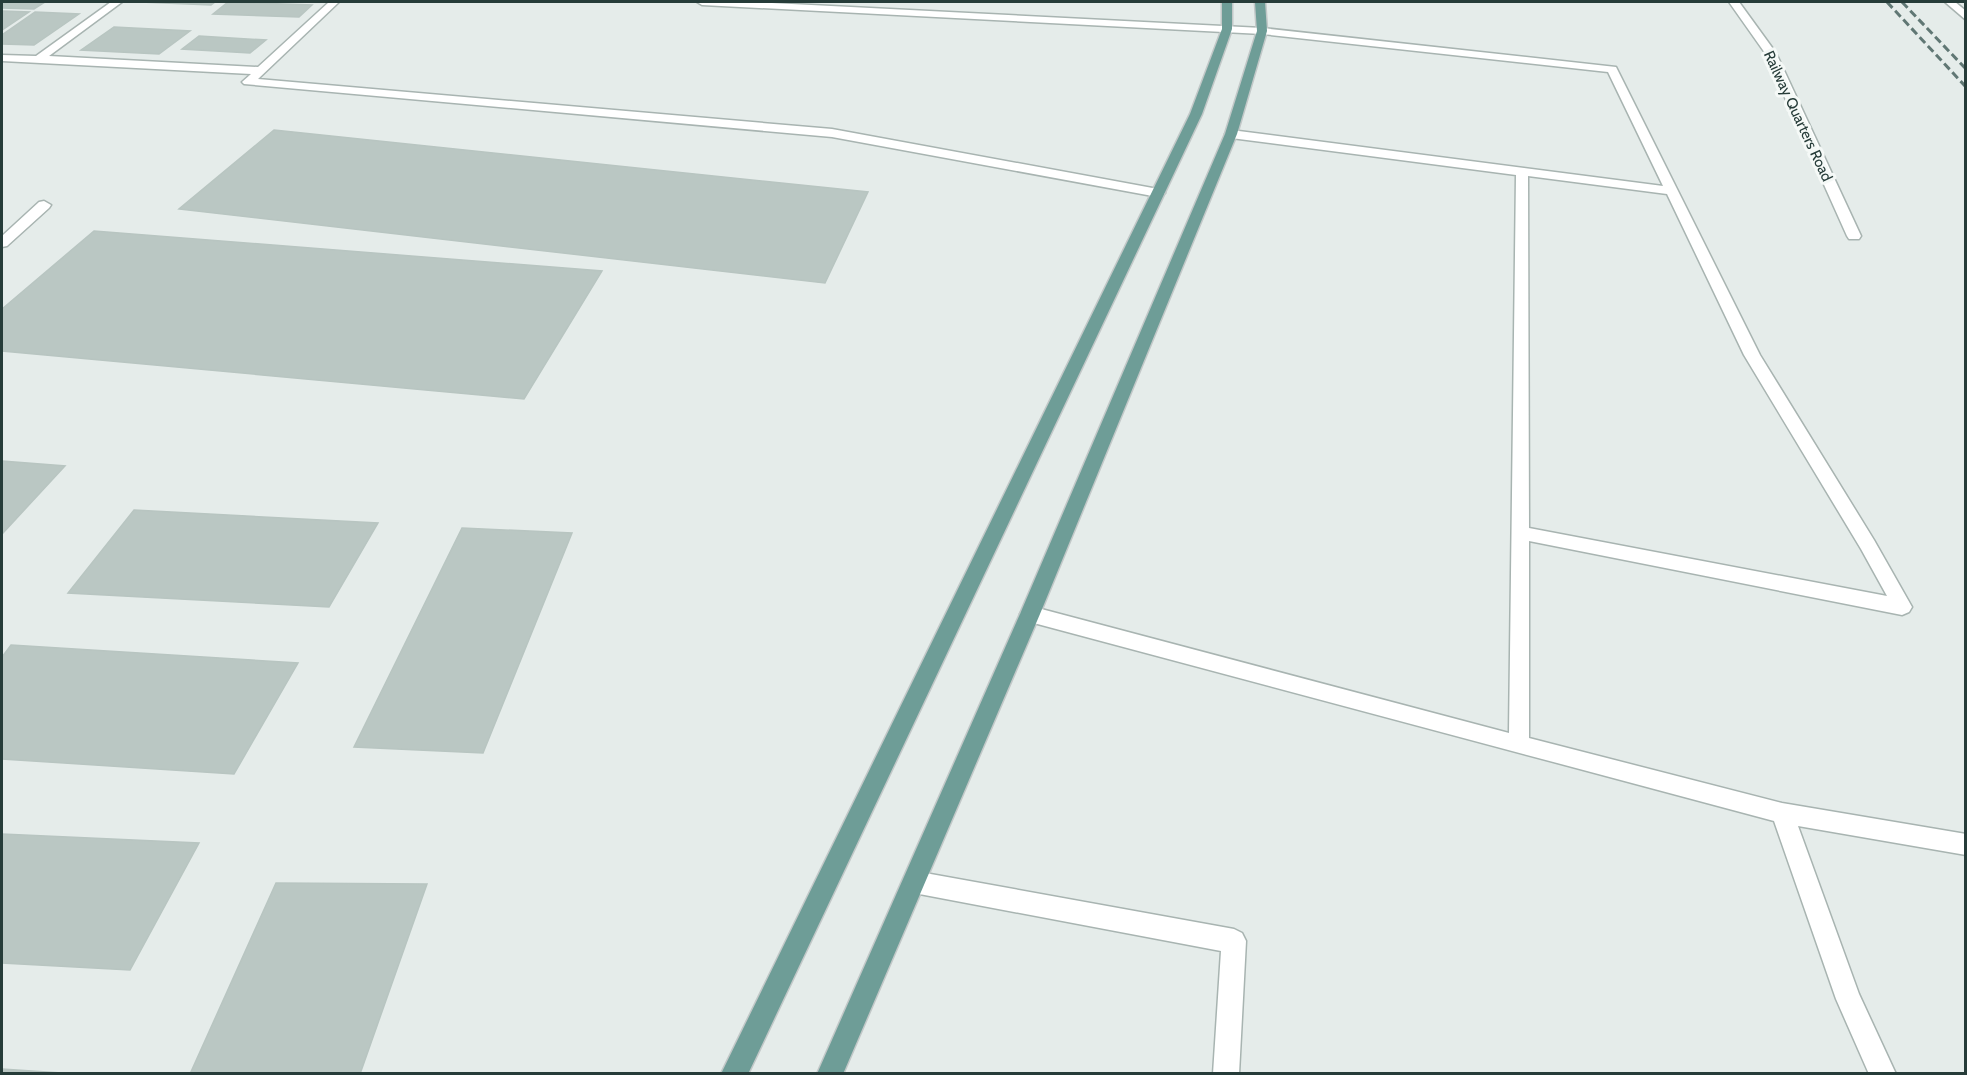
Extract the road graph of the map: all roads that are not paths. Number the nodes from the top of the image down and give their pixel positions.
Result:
1 (117, 2) edge
2 (334, 2) edge
3 (702, 2) edge
4 (1227, 2) edge
5 (1260, 2) edge
6 (1734, 2) edge
7 (1950, 2) edge
8 (1965, 17) edge
9 (1227, 29) junction
10 (1262, 31) junction
11 (2, 58) edge
12 (38, 59) junction
13 (260, 71) junction
14 (1231, 134) junction
15 (1522, 171) junction
16 (1672, 191) junction
17 (1158, 193) junction
18 (44, 205) dead end
19 (1854, 236) dead end
20 (2, 243) edge
21 (1521, 532) junction
22 (1030, 614) junction
23 (1519, 746) junction
24 (1782, 813) junction
25 (1965, 845) edge
26 (914, 882) junction
27 (734, 1074) edge
28 (830, 1074) edge
29 (1226, 1074) edge
30 (1882, 1074) edge

1 - 12 street
2 - 13 street
3 - 9 street
4 - 9 main road
5 - 10 main road
6 - 19 street, Railway Quarters Road
7 - 8 street
9 - 10 street
9 - 17 main road
10 - 14 main road
10 - 16 street
11 - 12 street
12 - 13 street
13 - 17 street
14 - 15 street
14 - 22 main road
15 - 16 street
15 - 21 street
16 - 21 street
17 - 27 main road
18 - 20 street
21 - 23 street
22 - 23 street
22 - 26 main road
23 - 24 street
24 - 25 street
24 - 30 street
26 - 28 main road
26 - 29 street

